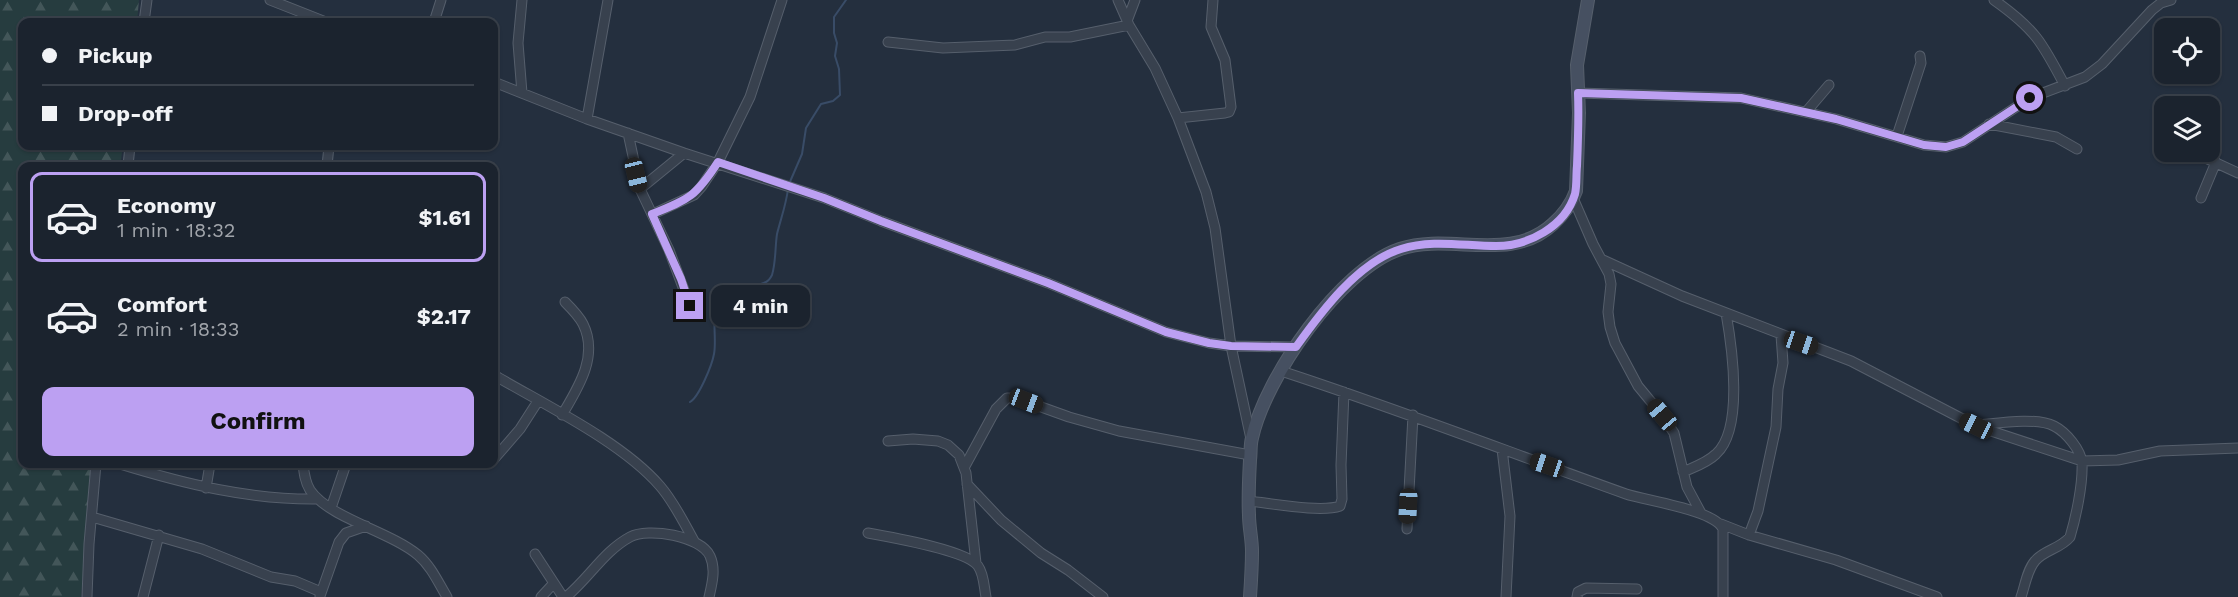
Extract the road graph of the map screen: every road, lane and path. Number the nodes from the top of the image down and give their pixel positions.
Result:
1 (147, 0) edge
2 (270, 0) edge
3 (441, 0) edge
4 (522, 0) edge
5 (608, 0) edge
6 (782, 0) edge
7 (1118, 0) edge
8 (1135, 0) edge
9 (1214, 0) edge
10 (1588, 0) edge
11 (1994, 0) edge
12 (2171, 0) edge
13 (2159, 2) edge
14 (145, 18) edge
15 (316, 18) edge
16 (435, 18) edge
17 (1128, 23) junction
18 (888, 42) dead end
19 (1920, 56) dead end
20 (498, 84) edge
21 (1829, 85) dead end
22 (2065, 86) junction
23 (522, 93) junction
24 (1578, 93) junction
25 (1806, 112) junction
26 (1178, 118) junction
27 (587, 119) junction
28 (1989, 124) junction
29 (628, 133) junction
30 (1897, 136) junction
31 (2077, 149) dead end
32 (684, 153) junction
33 (718, 162) junction
34 (2216, 162) joint
35 (2238, 173) edge
36 (640, 189) junction
37 (1573, 198) junction
38 (2201, 198) dead end
39 (652, 214) junction
40 (1601, 259) junction
41 (565, 302) dead end
42 (690, 306) dead end
43 (1726, 314) junction
44 (1781, 335) junction
45 (1231, 346) junction
46 (1296, 347) junction
47 (1281, 371) junction
48 (498, 377) edge
49 (1344, 392) junction
50 (538, 401) junction
51 (562, 415) junction
52 (1413, 415) junction
53 (1976, 426) junction
54 (1251, 439) junction
55 (888, 441) dead end
56 (2238, 448) edge
57 (1502, 449) junction
58 (498, 454) edge
59 (1250, 455) junction
60 (2082, 461) junction
61 (965, 466) junction
62 (96, 468) edge
63 (134, 468) edge
64 (209, 468) edge
65 (304, 468) edge
66 (345, 468) edge
67 (1683, 472) junction
68 (967, 484) junction
69 (206, 488) junction
70 (318, 499) junction
71 (1248, 501) junction
72 (331, 508) junction
73 (1701, 513) junction
74 (92, 517) junction
75 (1721, 524) junction
76 (366, 526) junction
77 (1407, 529) dead end
78 (868, 533) dead end
79 (159, 535) junction
80 (1749, 535) junction
81 (694, 541) junction
82 (535, 554) dead end
83 (976, 563) junction
84 (554, 583) junction
85 (1637, 589) dead end
86 (321, 594) edge
87 (87, 597) edge
88 (143, 597) edge
89 (447, 597) edge
90 (541, 597) edge
91 (565, 597) edge
92 (709, 597) edge
93 (986, 597) edge
94 (1103, 597) edge
95 (1250, 597) edge
96 (1506, 597) edge
97 (1577, 597) edge
98 (1723, 597) edge
99 (1937, 597) edge
100 (2021, 597) edge

1 - 14 street
2 - 15 street
3 - 16 street
4 - 23 street
5 - 27 street
6 - 33 street
7 - 17 street
8 - 17 street
9 - 26 street
10 - 24 street
11 - 22 street
12 - 13 street
13 - 22 street
17 - 18 street
17 - 26 street
19 - 30 street
20 - 23 street
21 - 25 street
22 - 28 street
23 - 27 street
24 - 25 street
24 - 37 street
25 - 30 street
26 - 45 street
27 - 29 street
28 - 30 street
28 - 31 street
29 - 32 street
29 - 36 street
32 - 33 street
32 - 36 street
33 - 39 street
33 - 45 street
34 - 35 street
34 - 38 street
36 - 39 street
37 - 40 street
37 - 46 street
39 - 42 street
40 - 43 street
40 - 67 street
41 - 51 street
43 - 44 street
43 - 67 street
44 - 53 street
44 - 80 street
45 - 46 street
45 - 54 street
46 - 47 street
47 - 49 street
47 - 54 street
48 - 50 street
49 - 52 street
49 - 71 street
50 - 51 street
50 - 58 street
51 - 81 street
52 - 57 street
52 - 77 street
53 - 60 street
53 - 60 street
54 - 59 street
55 - 61 street
56 - 60 street
57 - 73 street
57 - 96 street
59 - 61 street
59 - 71 street
60 - 100 street
61 - 68 street
62 - 74 street
63 - 69 street
64 - 69 street
65 - 70 street
66 - 72 street
67 - 73 street
68 - 83 street
68 - 94 street
69 - 70 street
70 - 72 street
71 - 95 street
72 - 76 street
73 - 75 street
74 - 79 street
74 - 87 street
75 - 80 street
75 - 98 street
76 - 86 street
76 - 89 street
78 - 83 street
79 - 86 street
79 - 88 street
80 - 99 street
81 - 91 street
81 - 92 street
82 - 84 street
83 - 93 street
84 - 90 street
84 - 91 street
85 - 97 street

